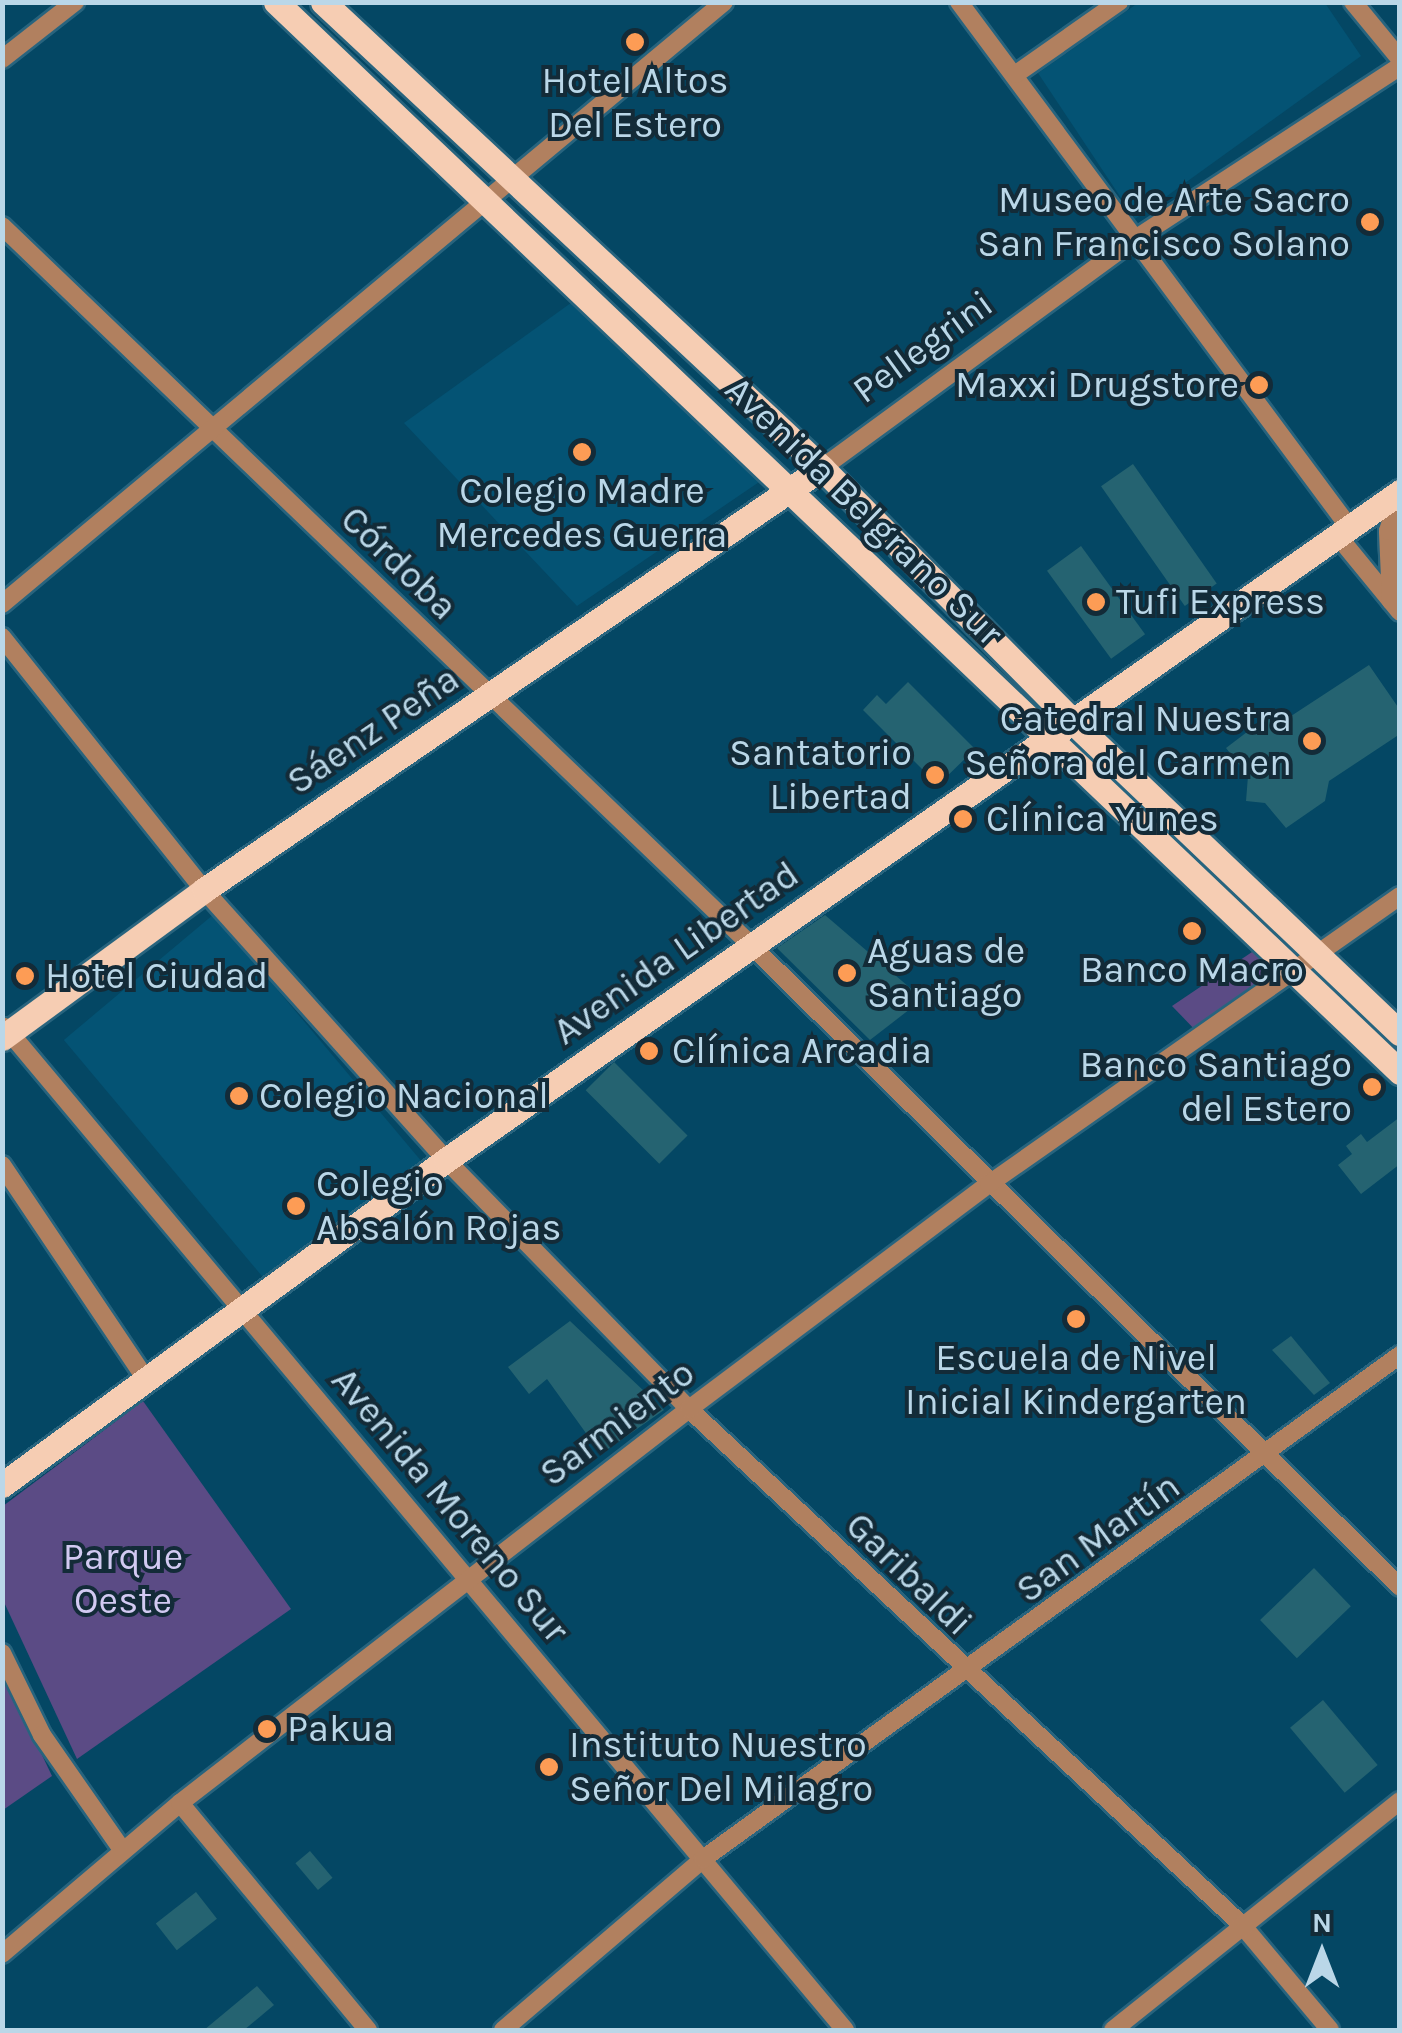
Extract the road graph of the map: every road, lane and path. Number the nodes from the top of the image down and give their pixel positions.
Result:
1 (75, 2) edge
2 (276, 2) edge
3 (323, 2) edge
4 (724, 2) edge
5 (959, 2) edge
6 (1119, 2) edge
7 (1354, 2) edge
8 (2, 59) edge
9 (1400, 63) edge
10 (1016, 74) junction
11 (508, 179) junction
12 (485, 199) junction
13 (2, 226) edge
14 (1132, 241) junction
15 (211, 429) junction
16 (822, 468) junction
17 (792, 492) junction
18 (1400, 492) edge
19 (1343, 531) junction
20 (2, 604) edge
21 (1395, 607) edge
22 (2, 637) edge
23 (490, 696) junction
24 (1071, 720) junction
25 (1045, 738) junction
26 (204, 890) junction
27 (1400, 896) edge
28 (752, 946) junction
29 (1318, 955) junction
30 (1294, 973) junction
31 (5, 1031) edge
32 (1400, 1032) edge
33 (1400, 1072) edge
34 (446, 1160) junction
35 (2, 1165) edge
36 (989, 1184) junction
37 (240, 1308) junction
38 (1400, 1355) edge
39 (146, 1378) junction
40 (689, 1409) junction
41 (1270, 1455) junction
42 (2, 1486) edge
43 (470, 1576) junction
44 (1400, 1587) edge
45 (2, 1653) edge
46 (966, 1672) junction
47 (1400, 1801) edge
48 (180, 1804) junction
49 (122, 1850) junction
50 (703, 1858) junction
51 (1242, 1925) junction
52 (2, 1954) edge
53 (368, 2030) edge
54 (503, 2030) edge
55 (846, 2030) edge
56 (1113, 2030) edge
57 (1330, 2030) edge

1 - 8 street
2 - 12 main road, Avenida Belgrano Sur
3 - 11 main road, Avenida Belgrano Sur
4 - 11 street
5 - 10 street
6 - 10 street
7 - 9 street
9 - 14 street, Pellegrini
10 - 14 street
11 - 12 street
11 - 16 main road, Avenida Belgrano Sur
12 - 15 street
12 - 17 main road, Avenida Belgrano Sur
13 - 15 street, Córdoba
14 - 16 street, Pellegrini
14 - 19 street
15 - 20 street
15 - 23 street, Córdoba
16 - 17 main road, Pellegrini
16 - 24 main road, Avenida Belgrano Sur
17 - 23 main road, Sáenz Peña
17 - 25 main road, Avenida Belgrano Sur
18 - 19 main road, Avenida Libertad
18 - 21 street
19 - 21 street
19 - 24 main road, Avenida Libertad
22 - 26 street, Garibaldi
23 - 26 main road, Sáenz Peña
23 - 28 street, Córdoba
24 - 25 main road, Avenida Libertad
24 - 29 main road, Avenida Belgrano Sur
25 - 28 main road, Avenida Libertad
25 - 30 main road, Avenida Belgrano Sur
26 - 31 main road, Sáenz Peña
26 - 34 street, Garibaldi
27 - 29 street, Sarmiento
28 - 34 main road, Avenida Libertad
28 - 36 street, Córdoba
29 - 30 street, Sarmiento
29 - 32 main road, Avenida Belgrano Sur
30 - 33 main road, Avenida Belgrano Sur
30 - 36 street, Sarmiento
31 - 37 street, Avenida Moreno Sur
34 - 37 main road, Avenida Libertad
34 - 40 street, Garibaldi
35 - 39 street
36 - 40 street, Sarmiento
36 - 41 street, Córdoba
37 - 39 main road, Avenida Libertad
37 - 43 street, Avenida Moreno Sur
38 - 41 street, San Martín
39 - 42 main road, Avenida Libertad
40 - 43 street, Sarmiento
40 - 46 street, Garibaldi
41 - 44 street, Córdoba
41 - 46 street, San Martín
43 - 48 street, Sarmiento
43 - 50 street, Avenida Moreno Sur
45 - 49 street
46 - 50 street, San Martín
46 - 51 street, Garibaldi
47 - 51 street
48 - 49 street, Sarmiento
48 - 53 street
49 - 52 street, Sarmiento
50 - 54 street, San Martín
50 - 55 street, Avenida Moreno Sur
51 - 56 street
51 - 57 street, Garibaldi

